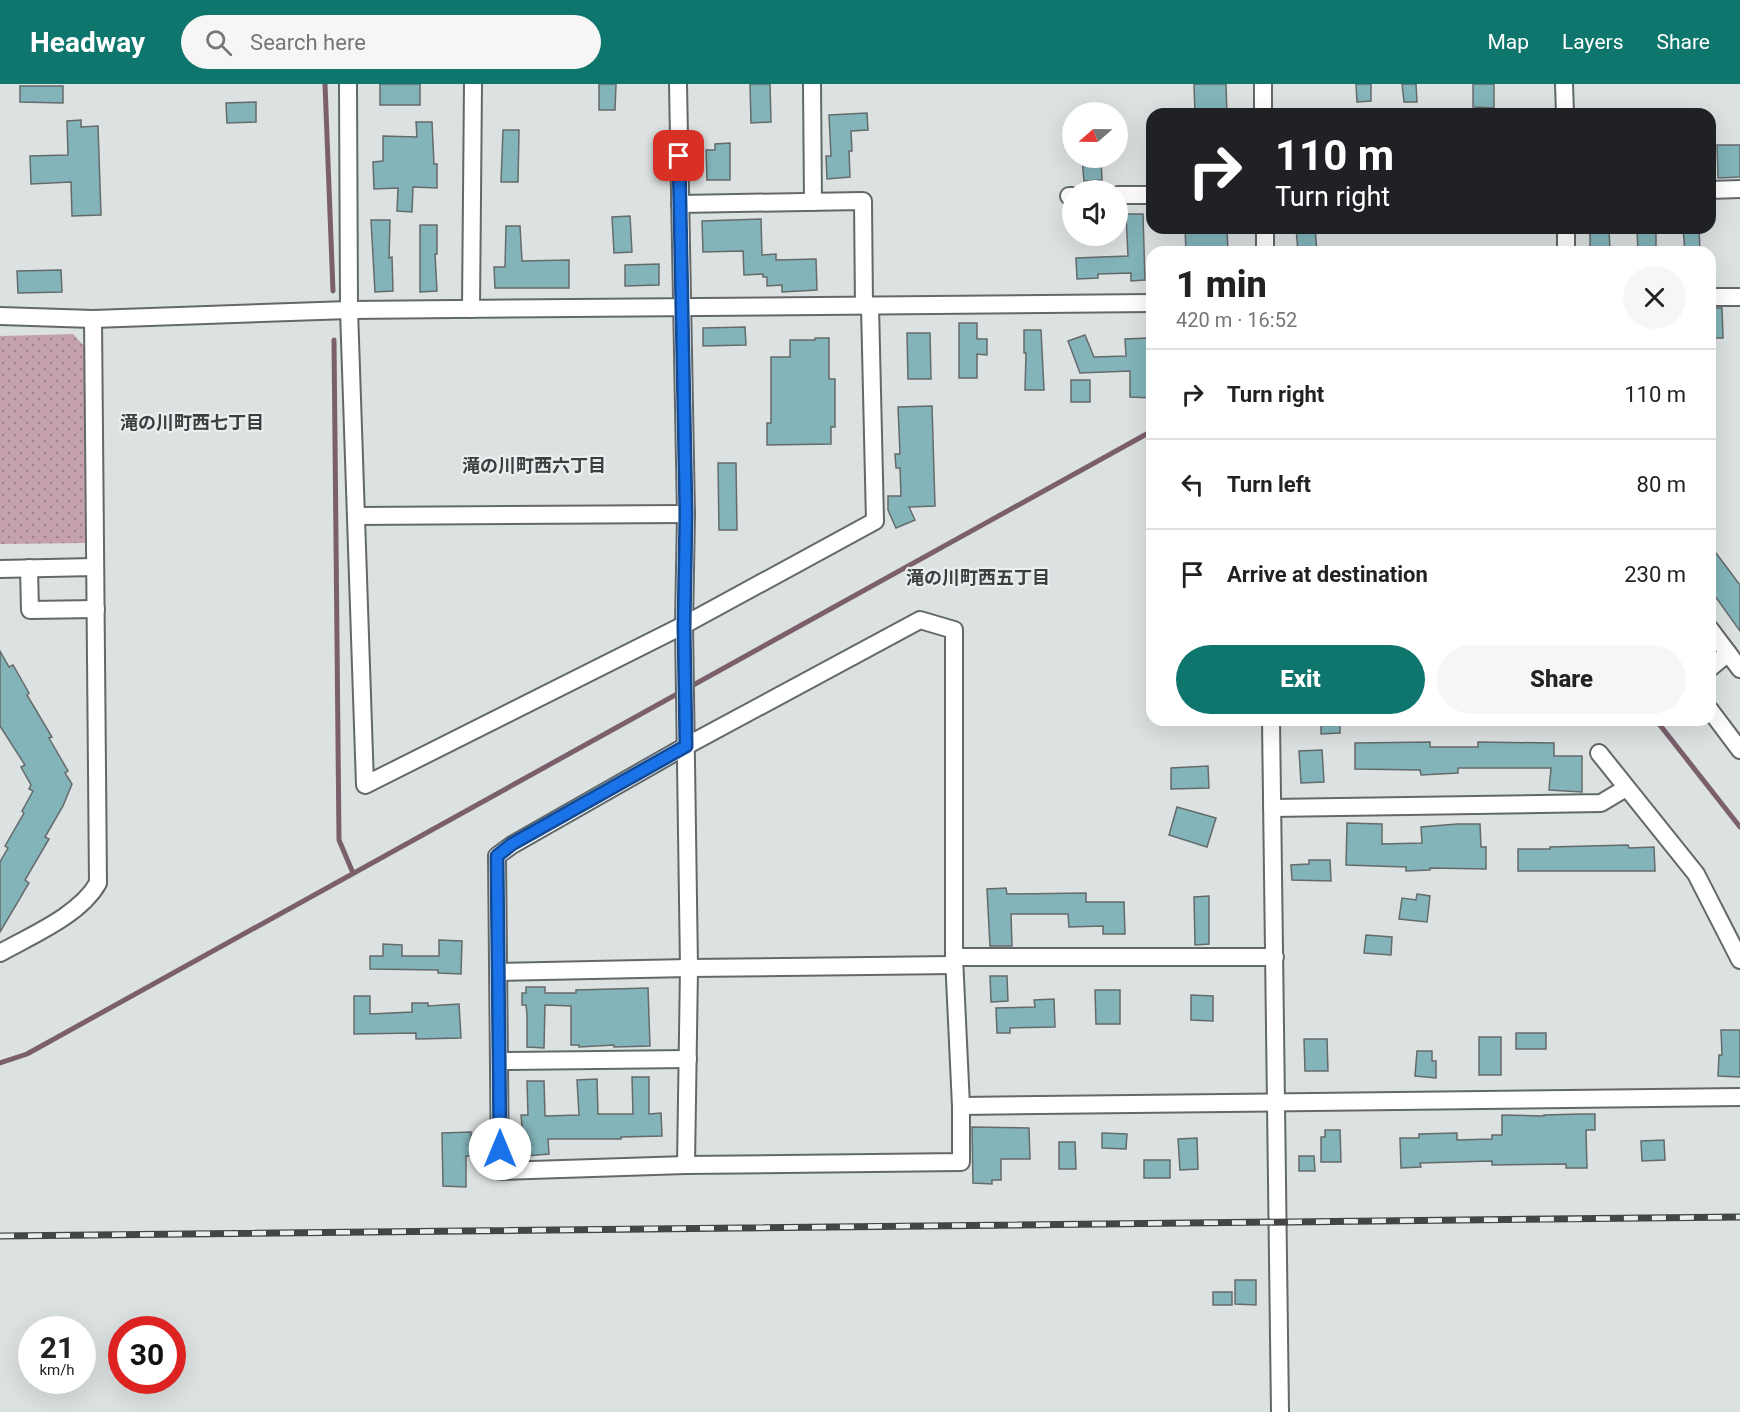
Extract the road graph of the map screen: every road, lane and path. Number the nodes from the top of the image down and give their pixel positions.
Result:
1 (348, 84) edge
2 (473, 84) edge
3 (678, 84) edge
4 (812, 84) edge
5 (1263, 84) edge
6 (1564, 84) edge
7 (1263, 108) edge
8 (1564, 108) edge
9 (1740, 189) edge
10 (1716, 190) edge
11 (1128, 195) edge
12 (1146, 195) edge
13 (813, 202) junction
14 (680, 204) junction
15 (1716, 297) edge
16 (1740, 297) edge
17 (1146, 303) edge
18 (867, 306) junction
19 (471, 309) junction
20 (682, 309) junction
21 (350, 310) junction
22 (0, 316) edge
23 (93, 319) junction
24 (686, 514) junction
25 (357, 516) junction
26 (95, 567) junction
27 (29, 568) junction
28 (0, 569) edge
29 (96, 609) junction
30 (684, 626) junction
31 (1716, 637) edge
32 (1728, 653) junction
33 (1716, 663) edge
34 (1740, 669) edge
35 (1716, 718) edge
36 (1271, 726) edge
37 (686, 746) junction
38 (1740, 750) edge
39 (1599, 753) dead end
40 (1626, 788) junction
41 (1272, 808) junction
42 (0, 953) edge
43 (1275, 957) junction
44 (1740, 960) edge
45 (954, 961) junction
46 (689, 968) junction
47 (499, 972) junction
48 (688, 1059) junction
49 (499, 1061) junction
50 (1740, 1097) edge
51 (1277, 1103) junction
52 (961, 1106) junction
53 (686, 1165) junction
54 (1280, 1412) edge

1 - 21 street
2 - 19 street
3 - 14 street
4 - 13 street
5 - 7 street
6 - 8 street
9 - 10 street
11 - 12 street
13 - 14 street
13 - 18 street
14 - 20 street
15 - 16 street
17 - 18 street
18 - 20 street
18 - 30 street
19 - 20 street
19 - 21 street
20 - 24 street
21 - 23 street
21 - 25 street
22 - 23 street
23 - 26 street
24 - 25 street
24 - 30 street
25 - 30 street
26 - 27 street
26 - 29 street
27 - 28 street
27 - 29 street
29 - 42 street
30 - 37 street
31 - 32 street
32 - 33 street
32 - 34 street
35 - 38 street
36 - 41 street
37 - 45 street
37 - 46 street
37 - 47 street
39 - 40 street
40 - 41 street
40 - 44 street
41 - 43 street
43 - 45 street
43 - 51 street
45 - 46 street
45 - 52 street
46 - 47 street
46 - 48 street
47 - 49 street
48 - 49 street
48 - 53 street
49 - 53 street
50 - 51 street
51 - 52 street
51 - 54 street
52 - 53 street

